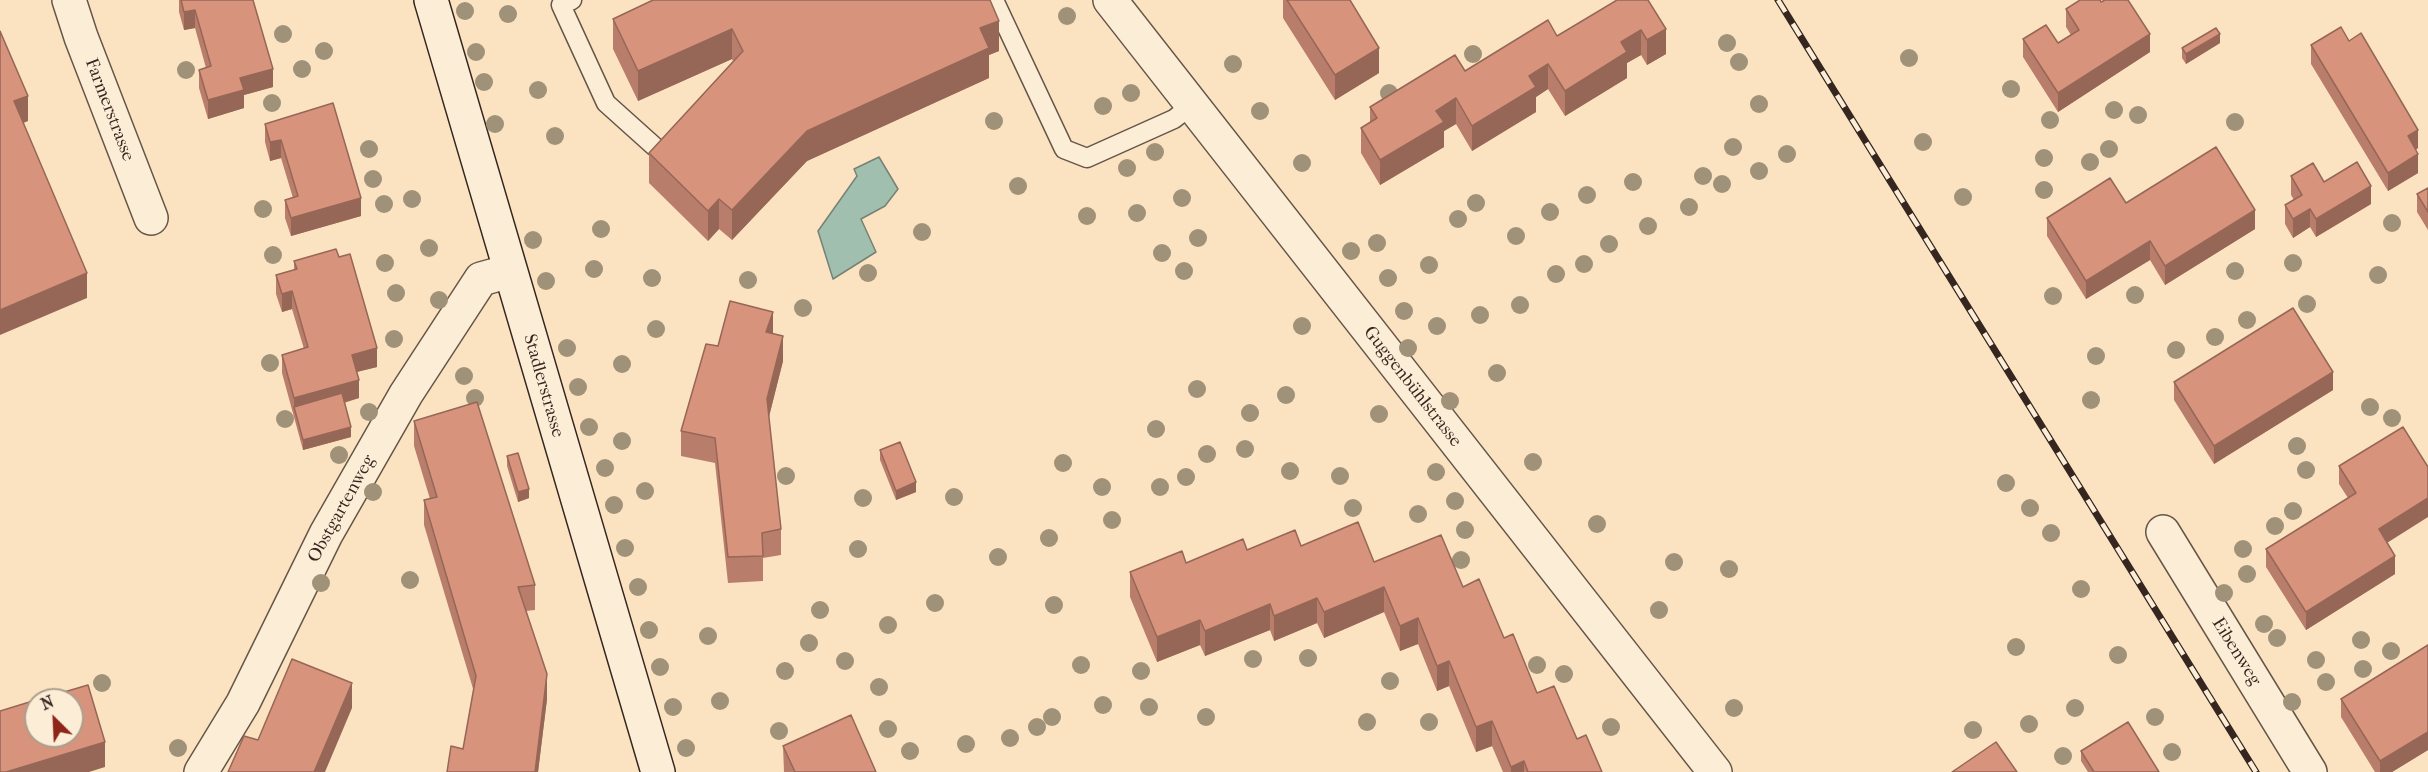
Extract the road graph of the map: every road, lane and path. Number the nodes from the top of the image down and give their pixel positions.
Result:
1 (69, 0) edge
2 (431, 0) edge
3 (572, 0) edge
4 (994, 0) edge
5 (1110, 0) edge
6 (1192, 105) junction
7 (656, 147) edge
8 (151, 218) dead end
9 (510, 271) junction
10 (2163, 532) dead end
11 (201, 772) edge
12 (658, 772) edge
13 (1715, 772) edge
14 (2310, 772) edge

1 - 8 street, Farmerstrasse
2 - 9 street, Stadlerstrasse
3 - 7 lane
4 - 6 lane
5 - 6 street, Guggenbühlstrasse
6 - 13 street, Guggenbühlstrasse
9 - 11 street, Obstgartenweg
9 - 12 street, Stadlerstrasse
10 - 14 street, Eibenweg

